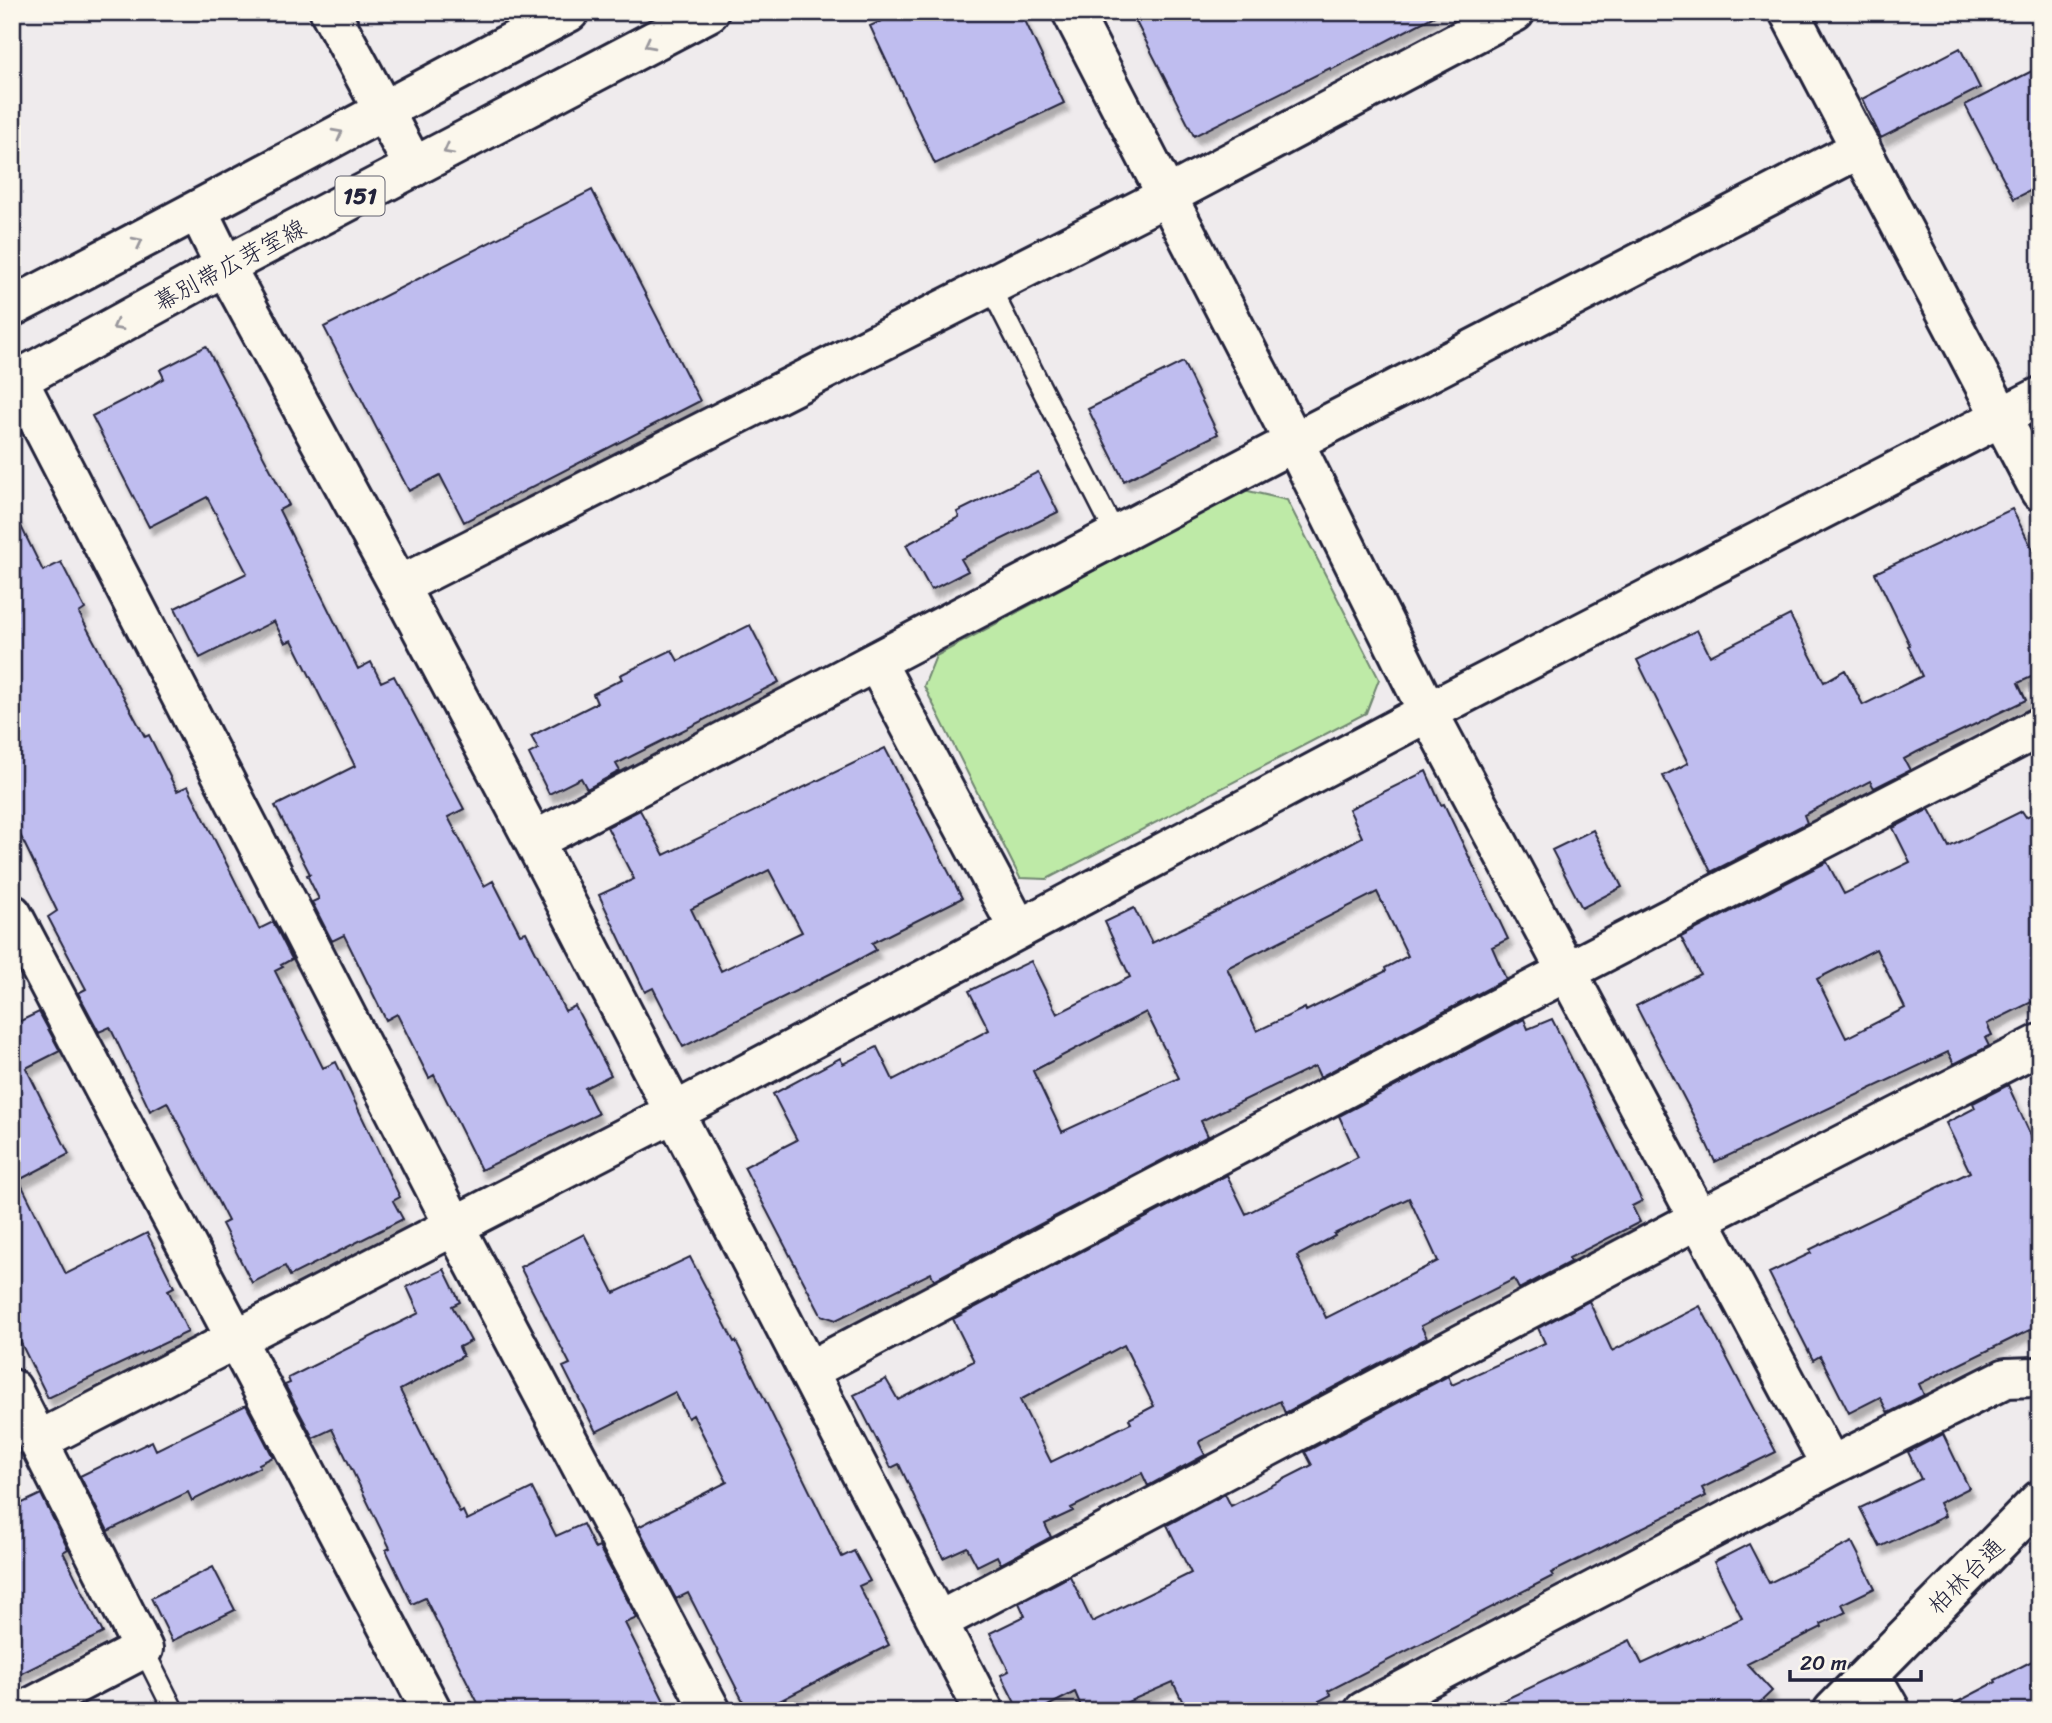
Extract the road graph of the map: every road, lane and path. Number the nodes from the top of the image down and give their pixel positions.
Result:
1 (330, 12) edge
2 (569, 12) edge
3 (709, 12) edge
4 (1072, 12) edge
5 (1514, 12) edge
6 (1789, 12) edge
7 (383, 110) junction
8 (1860, 148) junction
9 (414, 167) junction
10 (1167, 196) junction
11 (198, 211) junction
12 (225, 267) junction
13 (990, 286) junction
14 (12, 307) edge
15 (15, 381) edge
16 (2040, 397) edge
17 (2001, 418) junction
18 (1294, 442) junction
19 (2040, 491) edge
20 (1116, 536) junction
21 (399, 586) junction
22 (876, 662) junction
23 (1428, 712) junction
24 (2040, 727) edge
25 (534, 841) junction
26 (12, 914) edge
27 (1018, 928) junction
28 (1568, 971) junction
29 (2040, 1044) edge
30 (673, 1113) junction
31 (1698, 1219) junction
32 (455, 1227) junction
33 (237, 1338) junction
34 (808, 1371) junction
35 (2040, 1379) edge
36 (12, 1389) edge
37 (28, 1434) edge
38 (1831, 1466) junction
39 (2040, 1500) edge
40 (939, 1621) junction
41 (143, 1649) junction
42 (1870, 1674) junction
43 (24, 1711) edge
44 (174, 1711) edge
45 (432, 1711) edge
46 (711, 1711) edge
47 (984, 1711) edge
48 (1364, 1711) edge
49 (1833, 1711) edge
50 (1891, 1711) edge

1 - 7 street
2 - 7 street, 151
3 -> 9 street, 幕別帯広芽室線 / 151
4 - 10 street
5 - 10 street
6 - 8 street
7 - 9 street
11 -> 7 street, 151
8 - 17 street
8 - 18 street
9 - 12 street, 幕別帯広芽室線 / 151
10 - 13 street
10 - 18 street
11 - 12 street
14 -> 11 street, 151
12 -> 15 street, 幕別帯広芽室線 / 151
12 - 21 street
13 - 20 lane
13 - 21 street
15 - 32 street
16 - 17 street
17 - 19 street
17 - 23 street
18 - 20 street
18 - 23 street
20 - 22 street
21 - 25 street
22 - 25 street
22 - 27 street
23 - 27 street
23 - 28 street
24 - 28 street
25 - 30 street
26 - 33 street
27 - 30 street
28 - 31 street
28 - 34 street
29 - 31 street
30 - 32 street
30 - 34 street
31 - 38 street
31 - 40 street
32 - 33 street
32 - 46 street
33 - 37 street
33 - 45 street
34 - 40 street
35 - 38 street
36 - 37 street
37 - 41 street
38 - 48 street
39 - 42 street, 柏林台通
40 - 47 street
41 - 43 street
41 - 44 lane
42 - 49 street, 柏林台通
42 - 50 street

